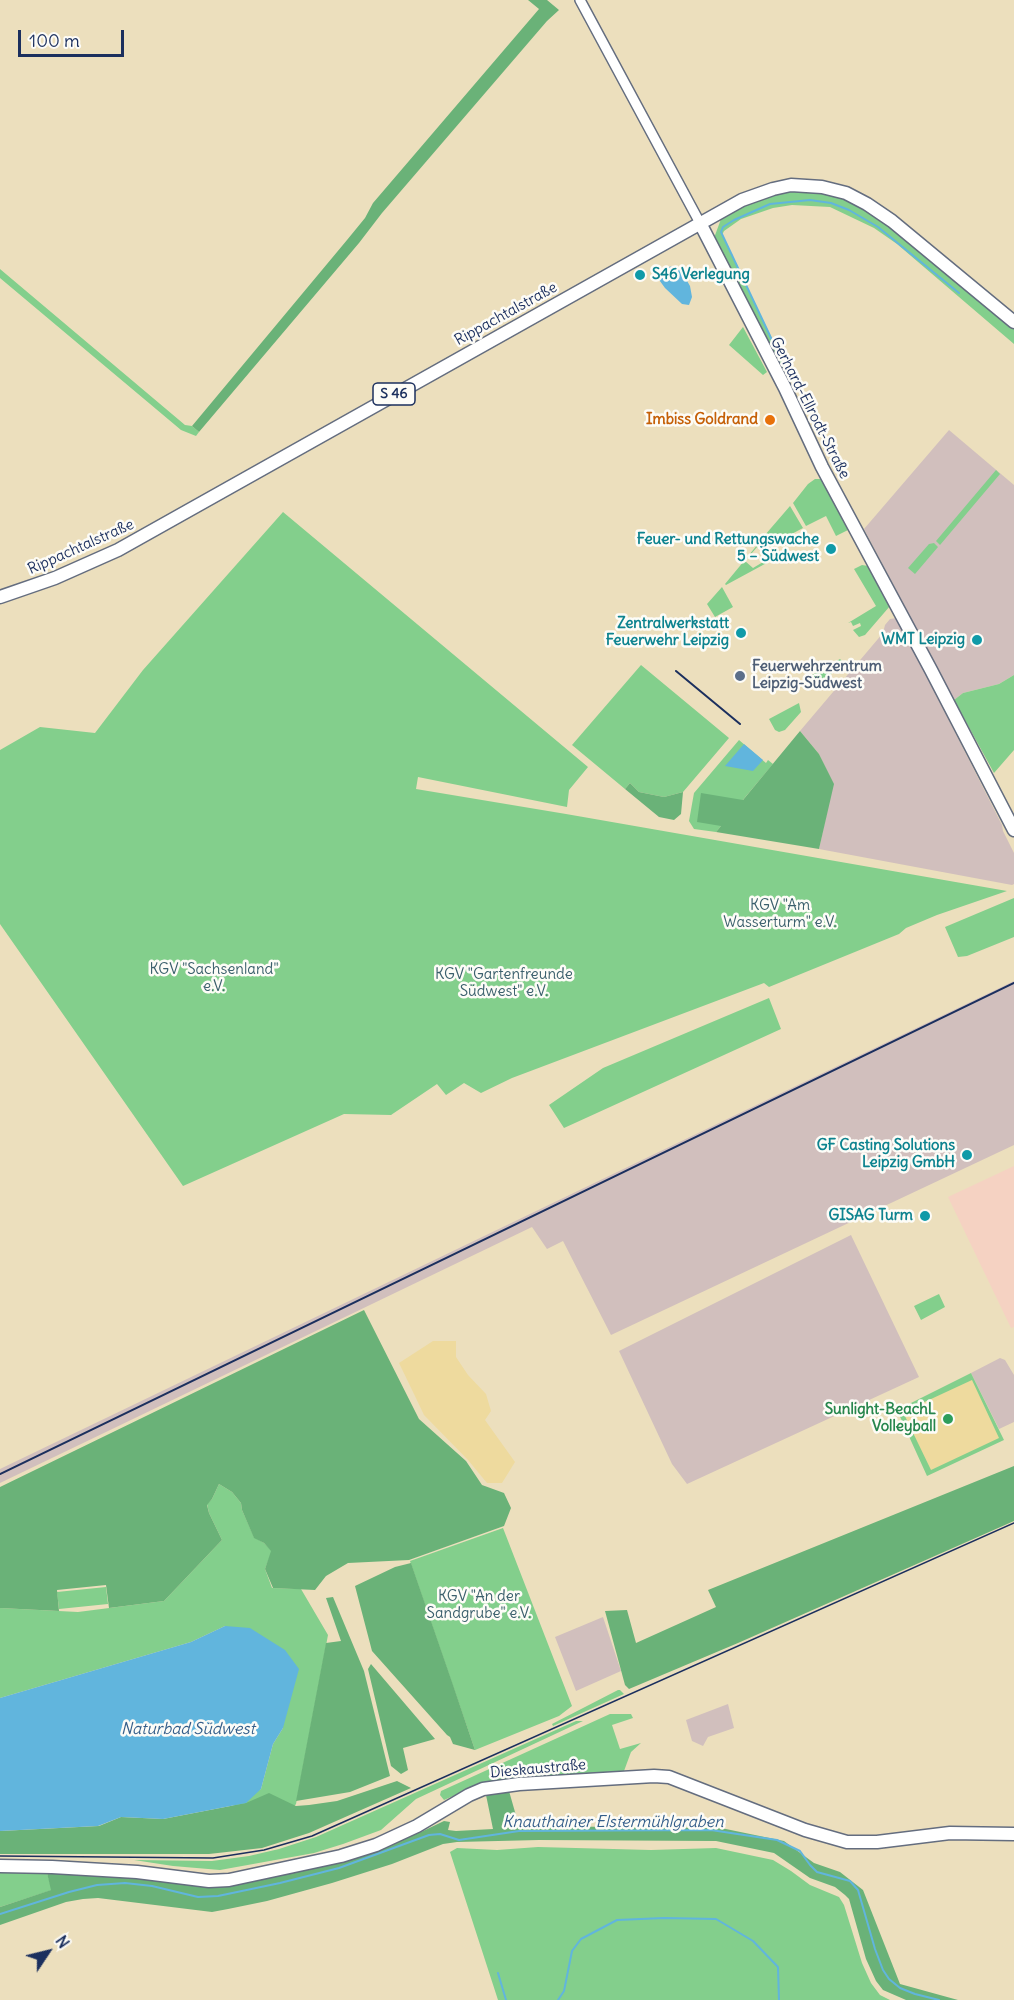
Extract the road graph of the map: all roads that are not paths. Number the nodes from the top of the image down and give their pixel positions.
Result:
1 (580, 0) edge
2 (700, 223) junction
3 (1014, 322) edge
4 (0, 597) edge
5 (1014, 830) edge
6 (1014, 1834) edge
7 (0, 1866) edge

1 - 2 street, Gerhard-Ellrodt-Straße
2 - 3 main road, Rippachtalstraße
2 - 4 main road, Rippachtalstraße / S 46
2 - 5 main road, Gerhard-Ellrodt-Straße
6 - 7 main road, Dieskaustraße

